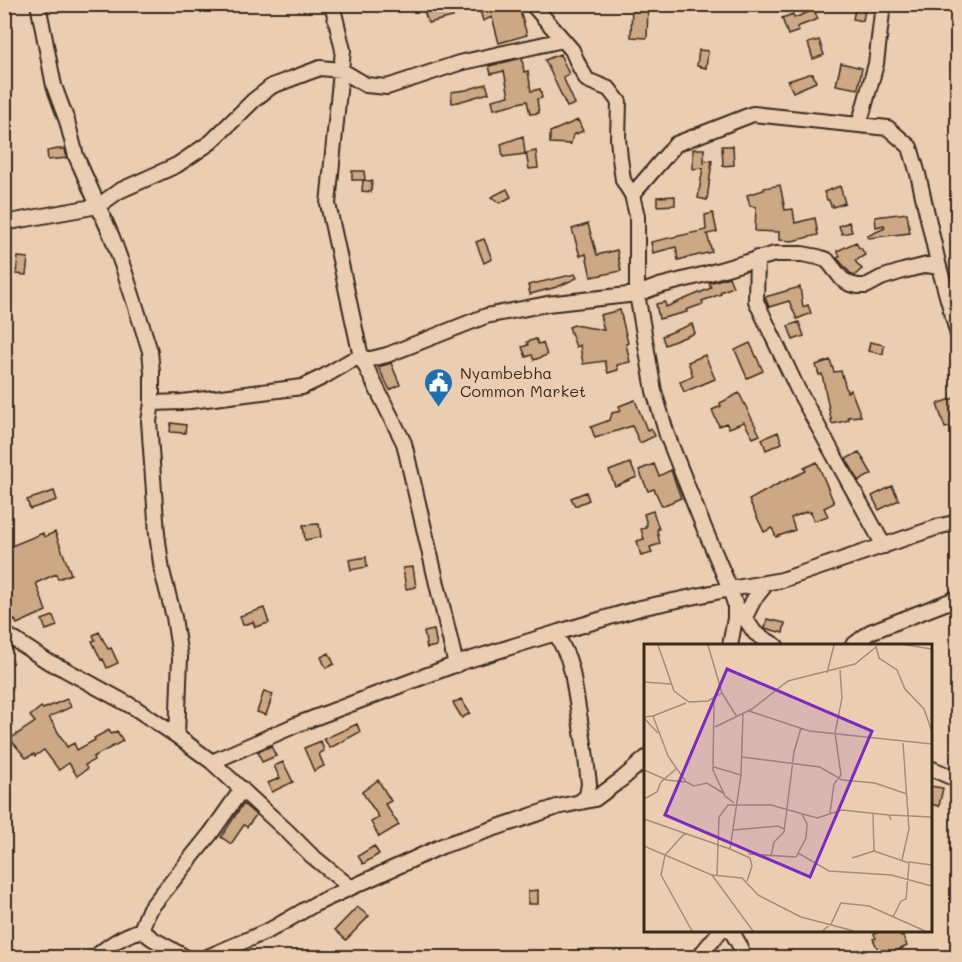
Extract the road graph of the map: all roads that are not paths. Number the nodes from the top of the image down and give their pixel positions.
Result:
1 (38, 4) edge
2 (332, 4) edge
3 (532, 4) edge
4 (883, 4) edge
5 (563, 40) junction
6 (341, 70) junction
7 (859, 125) junction
8 (632, 195) junction
9 (98, 206) junction
10 (4, 223) edge
11 (758, 258) junction
12 (939, 267) junction
13 (637, 294) junction
14 (957, 335) edge
15 (361, 357) junction
16 (152, 403) junction
17 (957, 522) edge
18 (884, 546) junction
19 (767, 583) junction
20 (730, 589) junction
21 (957, 598) edge
22 (735, 604) junction
23 (744, 617) junction
24 (559, 632) junction
25 (4, 633) edge
26 (730, 644) edge
27 (774, 644) edge
28 (853, 644) edge
29 (456, 664) junction
30 (177, 736) junction
31 (644, 759) edge
32 (212, 762) junction
33 (932, 769) edge
34 (957, 780) edge
35 (242, 789) junction
36 (581, 801) junction
37 (350, 887) junction
38 (141, 930) junction
39 (719, 932) edge
40 (732, 932) edge
41 (94, 957) edge
42 (187, 957) edge
43 (206, 957) edge
44 (699, 957) edge
45 (743, 957) edge

1 - 9 street
2 - 6 street
3 - 5 street
4 - 7 street
5 - 6 street
5 - 8 street
6 - 9 street
6 - 15 street
7 - 8 street
7 - 12 street
8 - 13 street
9 - 10 street
9 - 16 street
11 - 12 street
11 - 13 street
11 - 18 street
12 - 14 street
13 - 15 street
13 - 20 street
15 - 16 street
15 - 29 street
16 - 30 street
17 - 18 street
18 - 19 street
19 - 20 street
19 - 23 street
20 - 22 street
20 - 24 street
21 - 28 street
22 - 23 street
22 - 26 street
23 - 27 street
24 - 29 street
24 - 36 street
25 - 30 street
29 - 32 street
30 - 32 street
31 - 36 street
32 - 35 street
33 - 34 street
35 - 37 street
35 - 38 street
36 - 37 street
37 - 43 street
38 - 41 street
38 - 42 street
39 - 44 street
40 - 45 street

